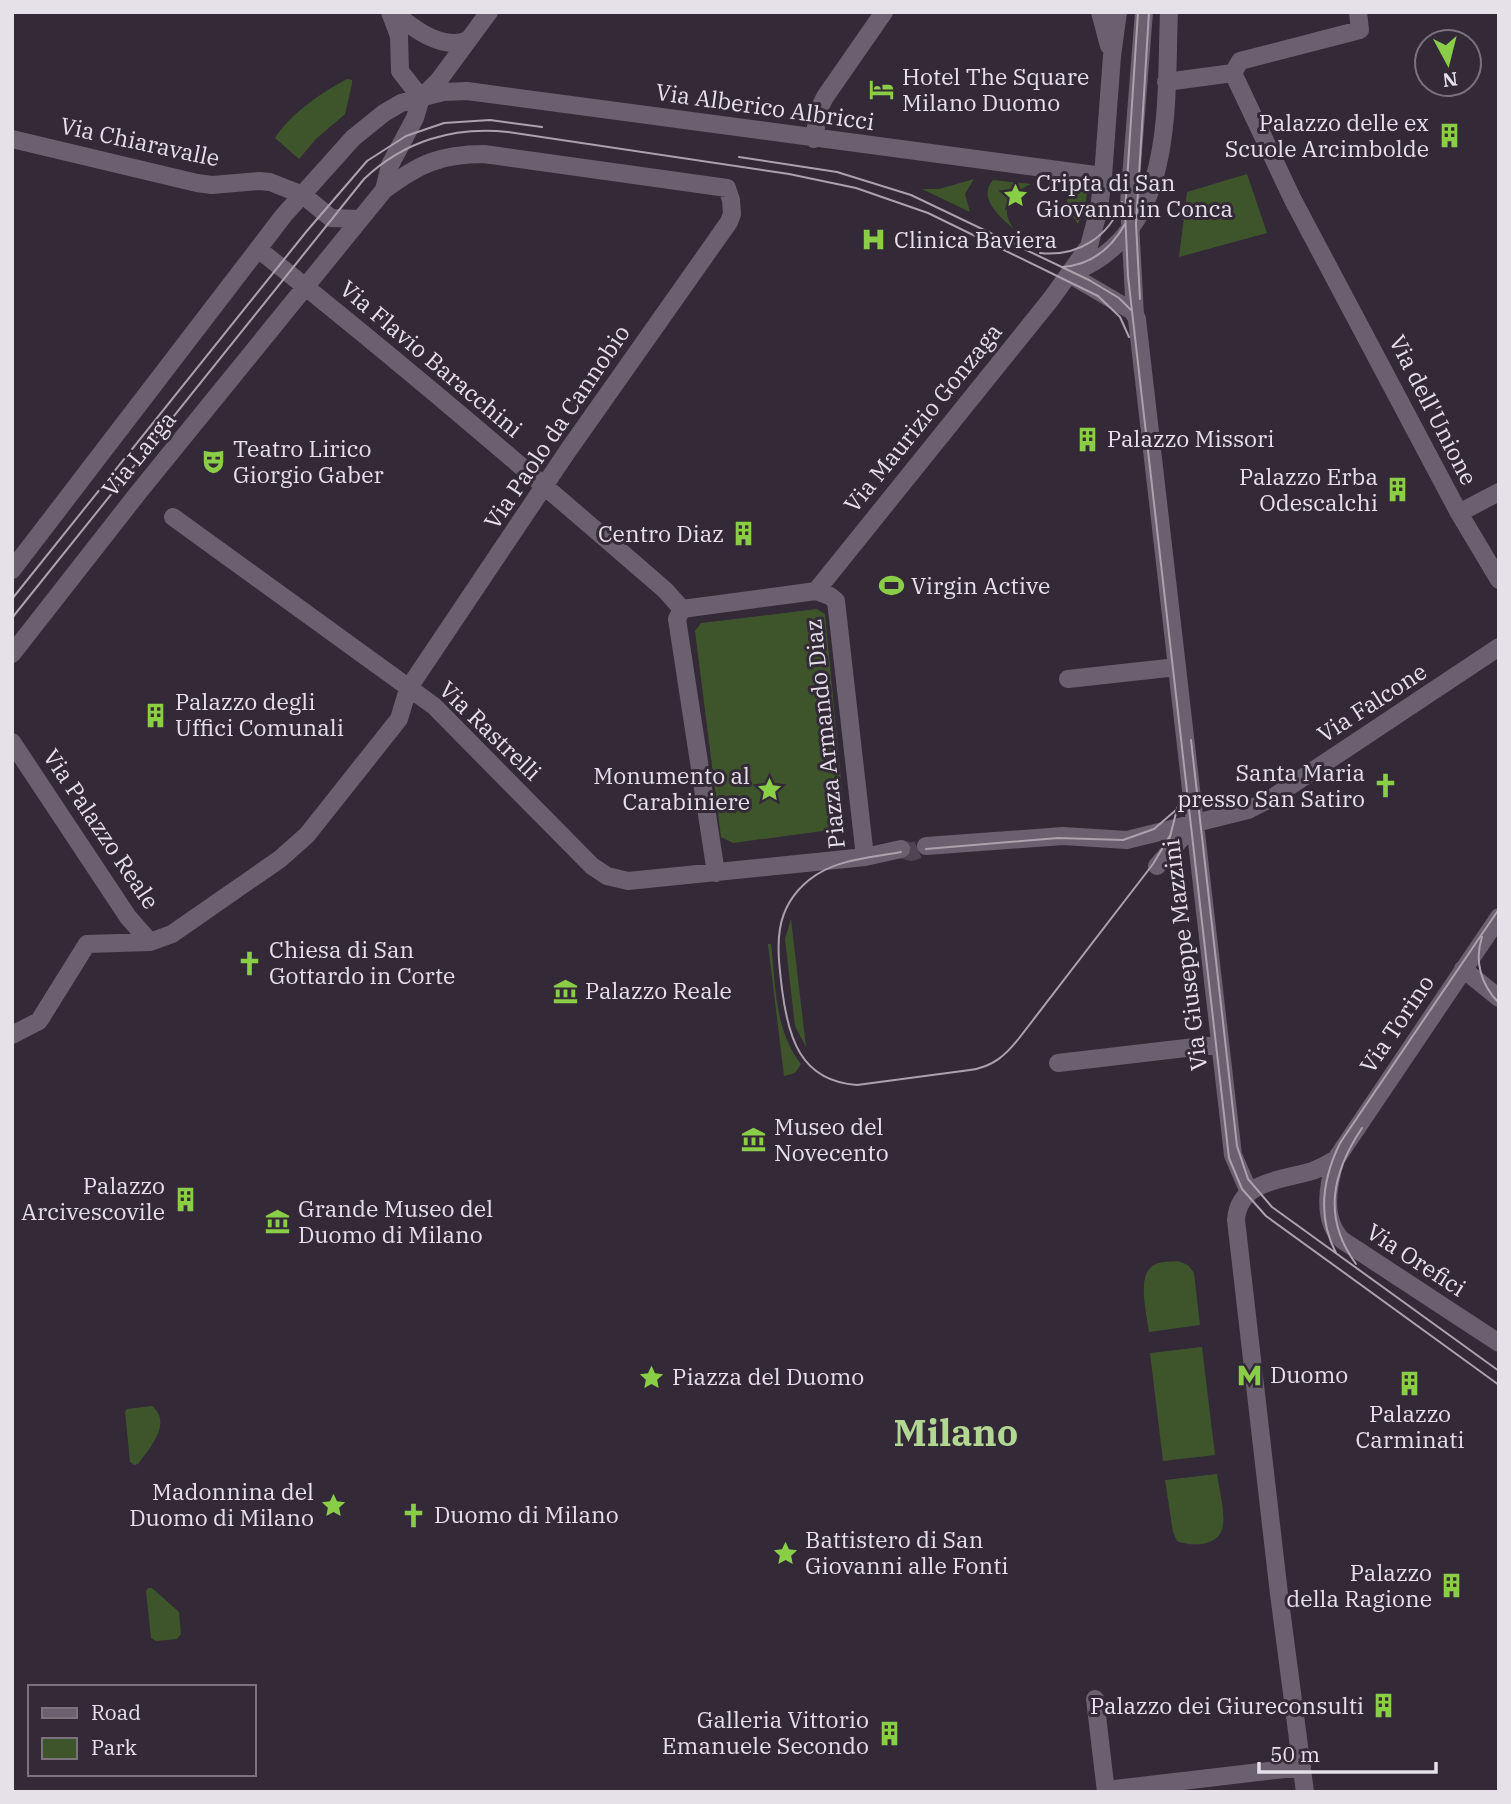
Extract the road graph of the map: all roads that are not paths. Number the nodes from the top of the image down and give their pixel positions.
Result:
1 (392, 12) edge
2 (489, 12) edge
3 (884, 12) edge
4 (1100, 12) edge
5 (1118, 12) edge
6 (1137, 12) edge
7 (1144, 12) edge
8 (1169, 12) edge
9 (1359, 21) edge
10 (468, 40) junction
11 (1142, 47) junction
12 (1112, 56) junction
13 (1233, 73) junction
14 (1166, 82) junction
15 (421, 98) junction
16 (12, 139) edge
17 (814, 139) junction
18 (1103, 176) junction
19 (384, 190) junction
20 (303, 195) junction
21 (360, 219) junction
22 (1129, 234) junction
23 (258, 249) junction
24 (1069, 275) junction
25 (306, 286) junction
26 (1135, 315) junction
27 (545, 487) junction
28 (1499, 492) edge
29 (1459, 513) junction
30 (173, 517) dead end
31 (12, 570) edge
32 (1499, 580) edge
33 (816, 592) junction
34 (682, 609) junction
35 (1499, 647) edge
36 (12, 654) edge
37 (1177, 667) junction
38 (1068, 679) dead end
39 (408, 689) junction
40 (12, 742) edge
41 (1195, 824) junction
42 (926, 846) tunnel mouth
43 (901, 849) tunnel mouth
44 (865, 857) junction
45 (1157, 866) dead end
46 (716, 873) junction
47 (1499, 917) edge
48 (150, 942) junction
49 (1463, 970) junction
50 (1499, 998) edge
51 (12, 1035) edge
52 (1220, 1044) junction
53 (1058, 1063) dead end
54 (1336, 1159) junction
55 (1250, 1192) junction
56 (1342, 1240) joint
57 (1498, 1342) edge
58 (1095, 1699) dead end
59 (1302, 1767) junction
60 (1106, 1791) edge
61 (1305, 1792) edge

1 - 10 street
1 - 15 street
2 - 10 street
3 - 17 street
4 - 12 street
5 - 12 street, Via Maurizio Gonzaga
6 - 11 street
7 - 11 street
8 - 14 street
9 - 13 street
10 - 15 street
11 - 22 street, Via Giuseppe Mazzini
12 - 18 street, Via Maurizio Gonzaga
13 - 14 street
13 - 29 street, Via dell'Unione
14 - 22 street
15 - 17 street, Via Alberico Albricci
15 - 19 street, Via Larga
15 - 20 street, Via Larga
16 - 20 street, Via Chiaravalle
17 - 18 street, Via Alberico Albricci
18 - 24 street, Via Maurizio Gonzaga
19 - 21 street, Via Larga
19 - 27 street, Via Paolo da Cannobio
20 - 21 street
20 - 23 street, Via Larga
21 - 25 street, Via Larga
22 - 24 street
22 - 26 street, Via Giuseppe Mazzini
23 - 25 street
23 - 31 street, Via Larga
24 - 26 street
24 - 33 street, Via Maurizio Gonzaga
25 - 27 street, Via Flavio Baracchini
25 - 36 street, Via Larga
26 - 37 street, Via Giuseppe Mazzini
27 - 34 street, Via Flavio Baracchini
27 - 39 street, Via Paolo da Cannobio
28 - 29 street
29 - 32 street, Via dell'Unione
30 - 39 street, Via Rastrelli
33 - 34 street, Piazza Armando Diaz
33 - 44 street, Piazza Armando Diaz
34 - 46 street
35 - 41 street, Via Falcone
37 - 38 street
37 - 41 street, Via Giuseppe Mazzini
39 - 46 street, Via Rastrelli
39 - 48 street, Via Paolo da Cannobio
40 - 48 street, Via Palazzo Reale
41 - 42 street, Via Falcone
41 - 45 street
41 - 52 street, Via Giuseppe Mazzini
43 - 44 street
44 - 46 street, Piazza Armando Diaz
47 - 49 street, Via Torino
48 - 51 street
49 - 50 street
49 - 54 street, Via Torino
52 - 53 street
52 - 55 street, Via Giuseppe Mazzini
54 - 55 street
54 - 56 street, Via Torino
55 - 59 street
56 - 57 street, Via Orefici
58 - 60 street
59 - 60 street
59 - 61 street

